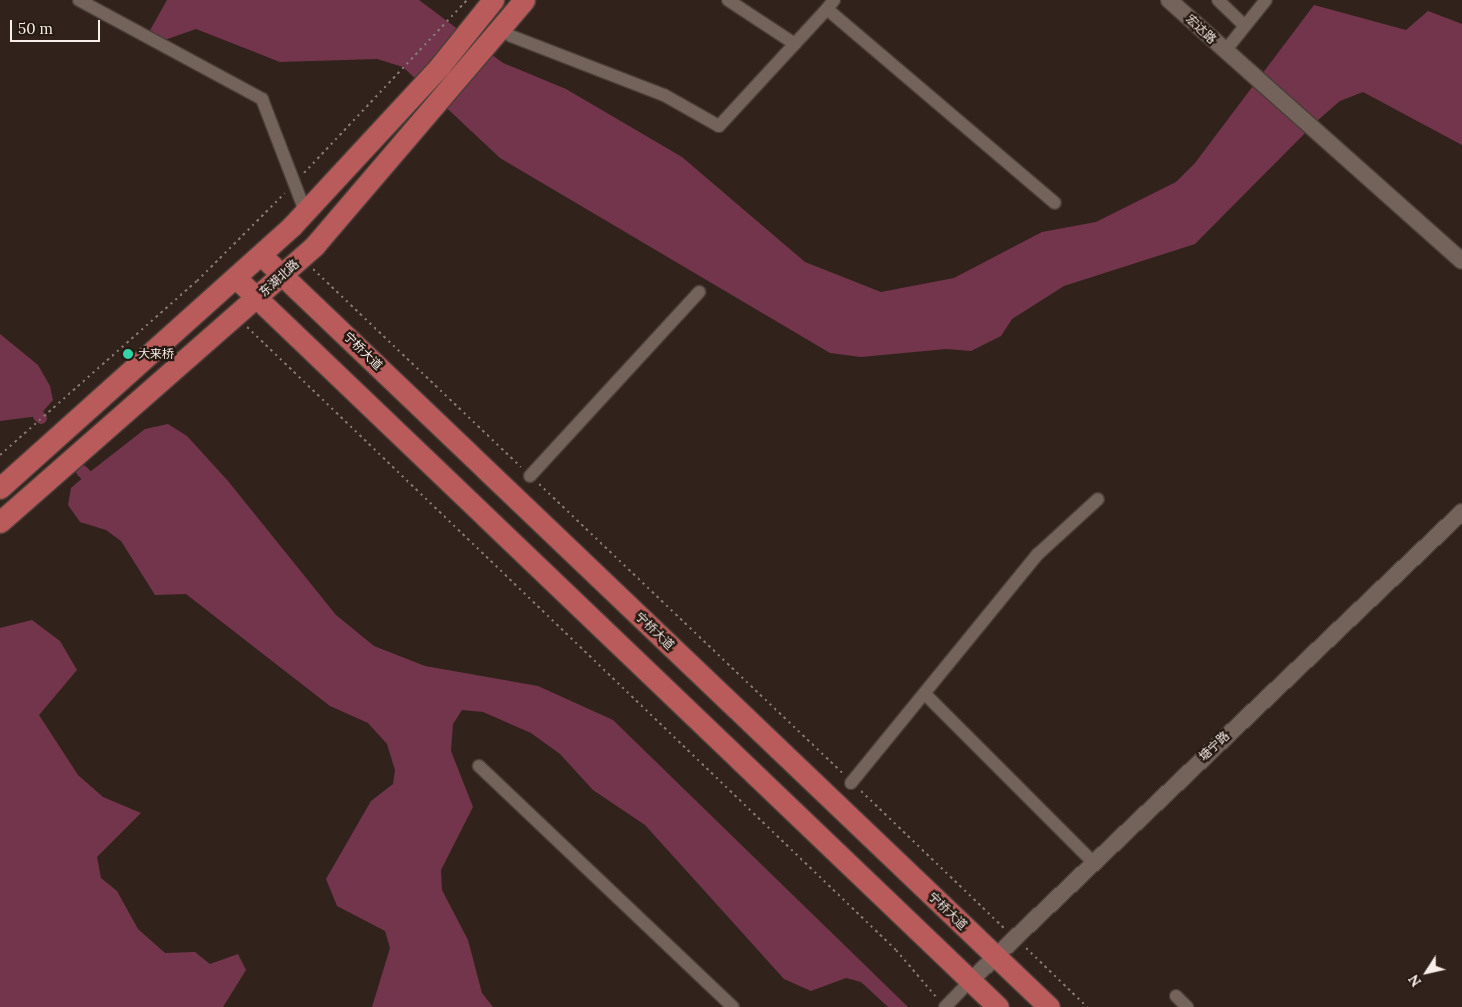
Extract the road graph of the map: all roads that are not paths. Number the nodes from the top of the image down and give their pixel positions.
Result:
1 (79, 0) edge
2 (524, 0) edge
3 (728, 0) edge
4 (1170, 0) edge
5 (1218, 0) edge
6 (1266, 0) edge
7 (477, 4) edge
8 (830, 5) edge
9 (1245, 26) junction
10 (506, 32) junction
11 (795, 44) junction
12 (1229, 55) junction
13 (1055, 203) dead end
14 (306, 211) junction
15 (261, 255) junction
16 (1462, 261) edge
17 (282, 276) junction
18 (237, 279) junction
19 (699, 292) dead end
20 (255, 300) junction
21 (530, 476) road end
22 (0, 488) edge
23 (1098, 499) dead end
24 (1462, 512) edge
25 (0, 522) edge
26 (926, 695) junction
27 (479, 766) dead end
28 (851, 783) road end
29 (1092, 861) junction
30 (994, 955) junction
31 (969, 982) junction
32 (1176, 996) dead end
33 (945, 1006) edge
34 (733, 1007) edge
35 (998, 1007) edge
36 (1049, 1007) edge
37 (1186, 1007) edge

1 - 14 street
2 - 10 main road, 东湖北路
3 - 11 street
4 - 12 street, 宏达路
5 - 9 street
6 - 9 street
7 - 14 main road
8 - 11 street
8 - 13 street
9 - 12 street
10 - 11 street
10 - 17 main road, 东湖北路
12 - 16 street, 宏达路
14 - 15 main road
15 - 17 main road, 宁桥大道
15 - 18 main road
17 - 20 main road, 东湖北路
17 - 30 main road, 宁桥大道
18 - 20 main road
18 - 22 main road
19 - 21 street
20 - 25 main road, 东湖北路
20 - 31 main road
23 - 26 street
24 - 29 street, 塘宁路
26 - 28 street
26 - 29 street
27 - 34 street
29 - 30 street, 塘宁路
30 - 31 street, 塘宁路
30 - 36 main road, 宁桥大道
31 - 33 street
31 - 35 main road
32 - 37 street

